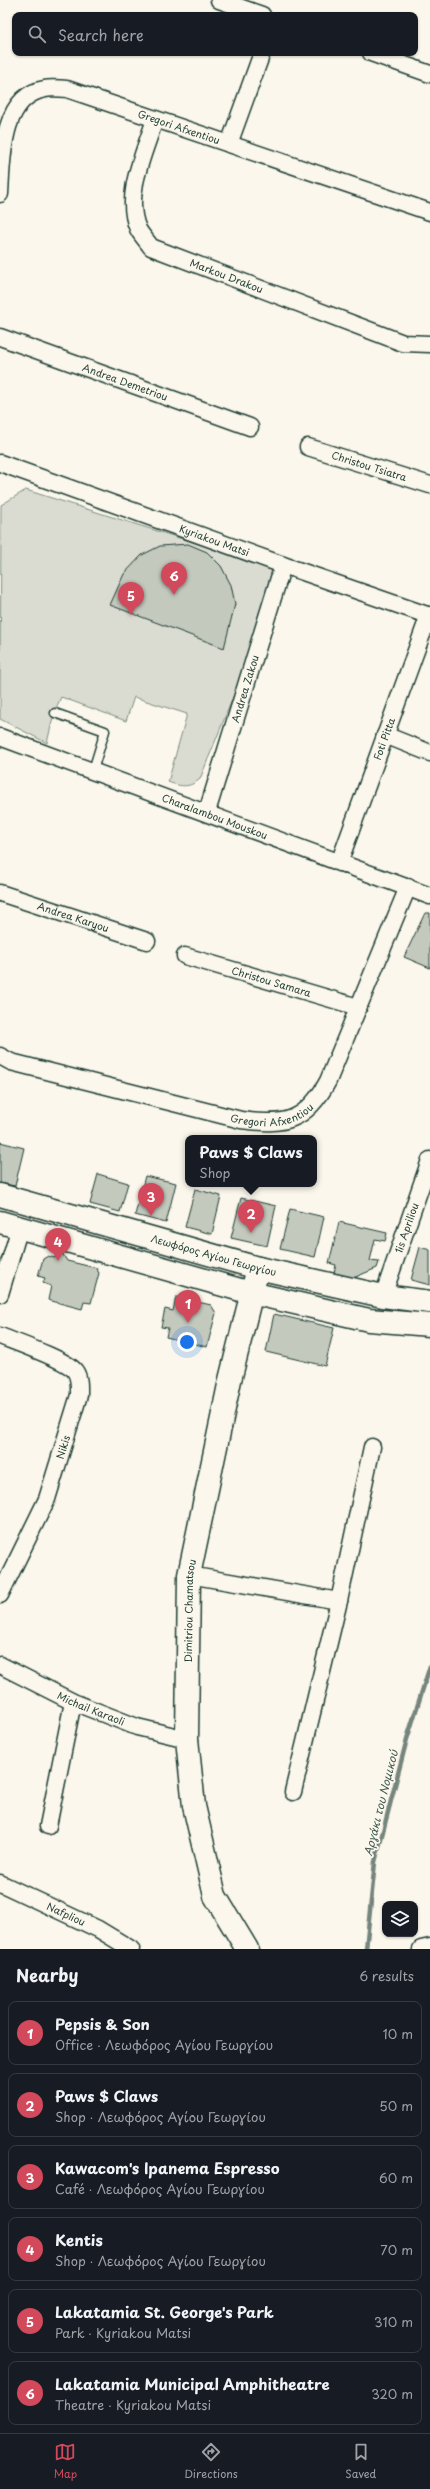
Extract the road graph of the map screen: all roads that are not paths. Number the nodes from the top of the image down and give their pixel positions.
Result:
1 (220, 0) edge
2 (254, 12) edge
3 (261, 56) edge
4 (379, 56) edge
5 (430, 74) edge
6 (155, 119) junction
7 (229, 144) junction
8 (0, 194) edge
9 (430, 212) edge
10 (0, 337) edge
11 (430, 344) edge
12 (250, 427) dead end
13 (308, 447) dead end
14 (0, 462) edge
15 (430, 485) edge
16 (283, 565) junction
17 (430, 615) edge
18 (55, 713) dead end
19 (385, 735) junction
20 (0, 737) edge
21 (430, 753) edge
22 (93, 770) junction
23 (207, 812) junction
24 (339, 863) junction
25 (408, 887) junction
26 (0, 892) edge
27 (430, 896) edge
28 (147, 941) dead end
29 (185, 956) dead end
30 (358, 1007) junction
31 (0, 1056) edge
32 (430, 1160) edge
33 (0, 1195) edge
34 (10, 1224) edge
35 (258, 1268) junction
36 (251, 1293) junction
37 (0, 1294) edge
38 (383, 1296) junction
39 (430, 1302) edge
40 (430, 1325) edge
41 (0, 1336) edge
42 (372, 1447) dead end
43 (189, 1574) junction
44 (0, 1595) edge
45 (340, 1601) junction
46 (0, 1665) edge
47 (73, 1702) junction
48 (187, 1739) junction
49 (293, 1792) dead end
50 (48, 1826) dead end
51 (0, 1883) edge
52 (430, 1947) edge
53 (131, 1949) edge
54 (247, 1949) edge
55 (421, 1949) edge

1 - 2 street
3 - 7 street
4 - 5 street
6 - 7 street, Gregori Afxentiou
6 - 8 street, Gregori Afxentiou
6 - 11 street, Markou Drakou
7 - 9 street, Gregori Afxentiou
10 - 12 street, Andrea Demetriou
13 - 15 street, Christou Tsiatra
14 - 16 street, Kyriakou Matsi
16 - 17 street, Kyriakou Matsi
16 - 23 street, Andrea Zakou
17 - 19 street, Foti Pitta
18 - 22 lane
19 - 21 street
19 - 24 street, Foti Pitta
20 - 22 street, Charalambou Mouskou
22 - 23 street, Charalambou Mouskou
23 - 24 street, Charalambou Mouskou
24 - 25 street, Charalambou Mouskou
25 - 27 street, Charalambou Mouskou
25 - 30 street, Gregori Afxentiou
26 - 28 street, Andrea Karyou
29 - 30 street, Christou Samara
30 - 31 street, Gregori Afxentiou
32 - 38 street, 1is Apriliou
33 - 35 main road, Λεωφόρος Αγίου Γεωργίου
34 - 36 main road
34 - 37 street
35 - 36 main road, Dimitriou Chamatsou
35 - 38 main road, Λεωφόρος Αγίου Γεωργίου
36 - 40 main road
36 - 43 main road, Dimitriou Chamatsou
38 - 39 main road, Λεωφόρος Αγίου Γεωργίου
41 - 44 street, Nikis
42 - 45 street
43 - 45 street
43 - 48 main road, Dimitriou Chamatsou
45 - 49 street
46 - 47 street, Michail Karaoli
47 - 48 street, Michail Karaoli
47 - 50 street
48 - 54 main road, Dimitriou Chamatsou
51 - 53 street, Nafpliou
52 - 55 street

